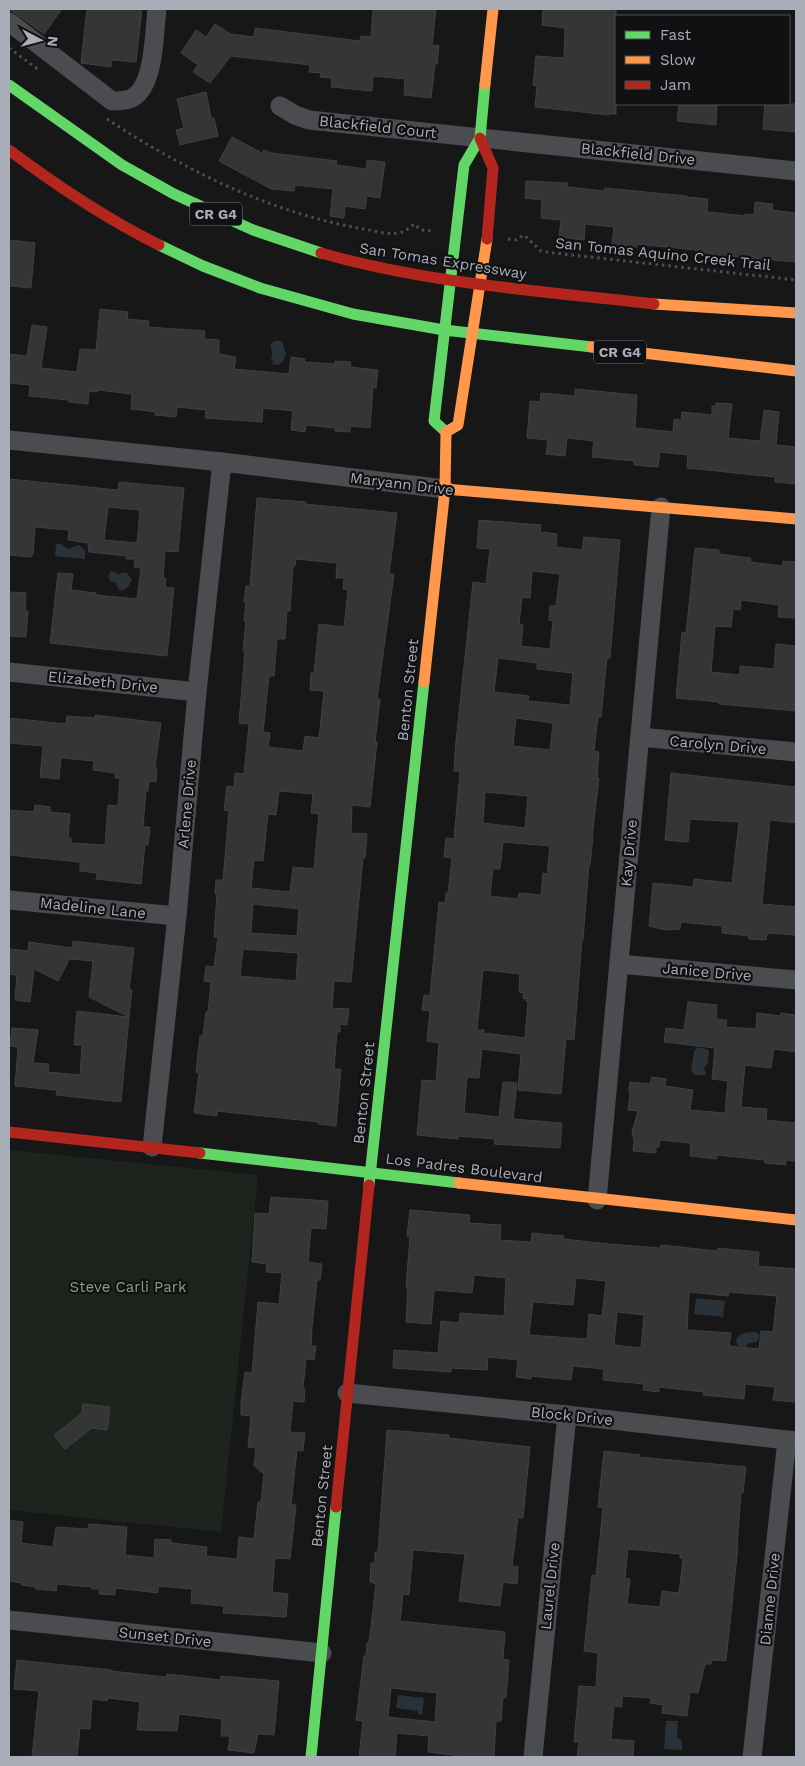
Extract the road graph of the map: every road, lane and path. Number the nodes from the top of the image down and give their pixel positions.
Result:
1 (156, 9) edge
2 (493, 9) edge
3 (9, 22) edge
4 (9, 48) edge
5 (43, 74) dead end
6 (9, 85) edge
7 (280, 106) dead end
8 (106, 118) dead end
9 (480, 138) junction
10 (9, 150) edge
11 (796, 171) edge
12 (432, 231) dead end
13 (506, 239) dead end
14 (451, 280) junction
15 (796, 280) edge
16 (480, 284) junction
17 (796, 313) edge
18 (444, 330) junction
19 (473, 334) junction
20 (796, 371) edge
21 (446, 432) junction
22 (9, 440) edge
23 (222, 462) junction
24 (445, 489) junction
25 (661, 507) junction
26 (796, 519) edge
27 (9, 672) edge
28 (196, 692) junction
29 (640, 737) junction
30 (796, 752) edge
31 (9, 900) edge
32 (177, 916) junction
33 (619, 964) junction
34 (796, 980) edge
35 (9, 1132) edge
36 (152, 1147) junction
37 (370, 1172) junction
38 (597, 1200) junction
39 (796, 1220) edge
40 (347, 1393) junction
41 (567, 1415) junction
42 (792, 1440) edge
43 (9, 1620) edge
44 (322, 1653) junction
45 (311, 1757) edge
46 (532, 1757) edge
47 (752, 1757) edge

1 - 3 street
2 - 9 main road
4 - 5 path
6 - 14 main road, San Tomas Expressway / CR G4
7 - 9 street, Blackfield Court
8 - 12 path
9 - 11 street, Blackfield Drive
9 - 14 main road
9 - 16 main road
10 - 18 main road, CR G4
13 - 15 path, San Tomas Aquino Creek Trail
14 - 16 main road, San Tomas Expressway / CR G4
14 - 18 main road
16 - 17 main road, San Tomas Expressway / CR G4
16 - 19 main road
18 - 19 main road, CR G4
18 - 21 main road
19 - 20 main road, CR G4
19 - 21 main road
21 - 24 main road, Benton Street
22 - 23 street, Maryann Drive
23 - 24 street, Maryann Drive
23 - 28 street, Arlene Drive
24 - 25 main road, Maryann Drive
24 - 37 main road, Benton Street
25 - 26 main road, Maryann Drive
25 - 29 street, Kay Drive
27 - 28 street, Elizabeth Drive
28 - 32 street, Arlene Drive
29 - 30 street, Carolyn Drive
29 - 33 street, Kay Drive
31 - 32 street, Madeline Lane
32 - 36 street, Arlene Drive
33 - 34 street, Janice Drive
33 - 38 street, Kay Drive
35 - 36 main road, Los Padres Boulevard
36 - 37 main road, Los Padres Boulevard
37 - 38 main road, Los Padres Boulevard
37 - 40 main road, Benton Street
38 - 39 main road, Los Padres Boulevard
40 - 41 street, Block Drive
40 - 44 main road, Benton Street
41 - 42 street, Block Drive
41 - 46 street, Laurel Drive
42 - 47 street, Dianne Drive
43 - 44 street, Sunset Drive
44 - 45 main road, Benton Street

